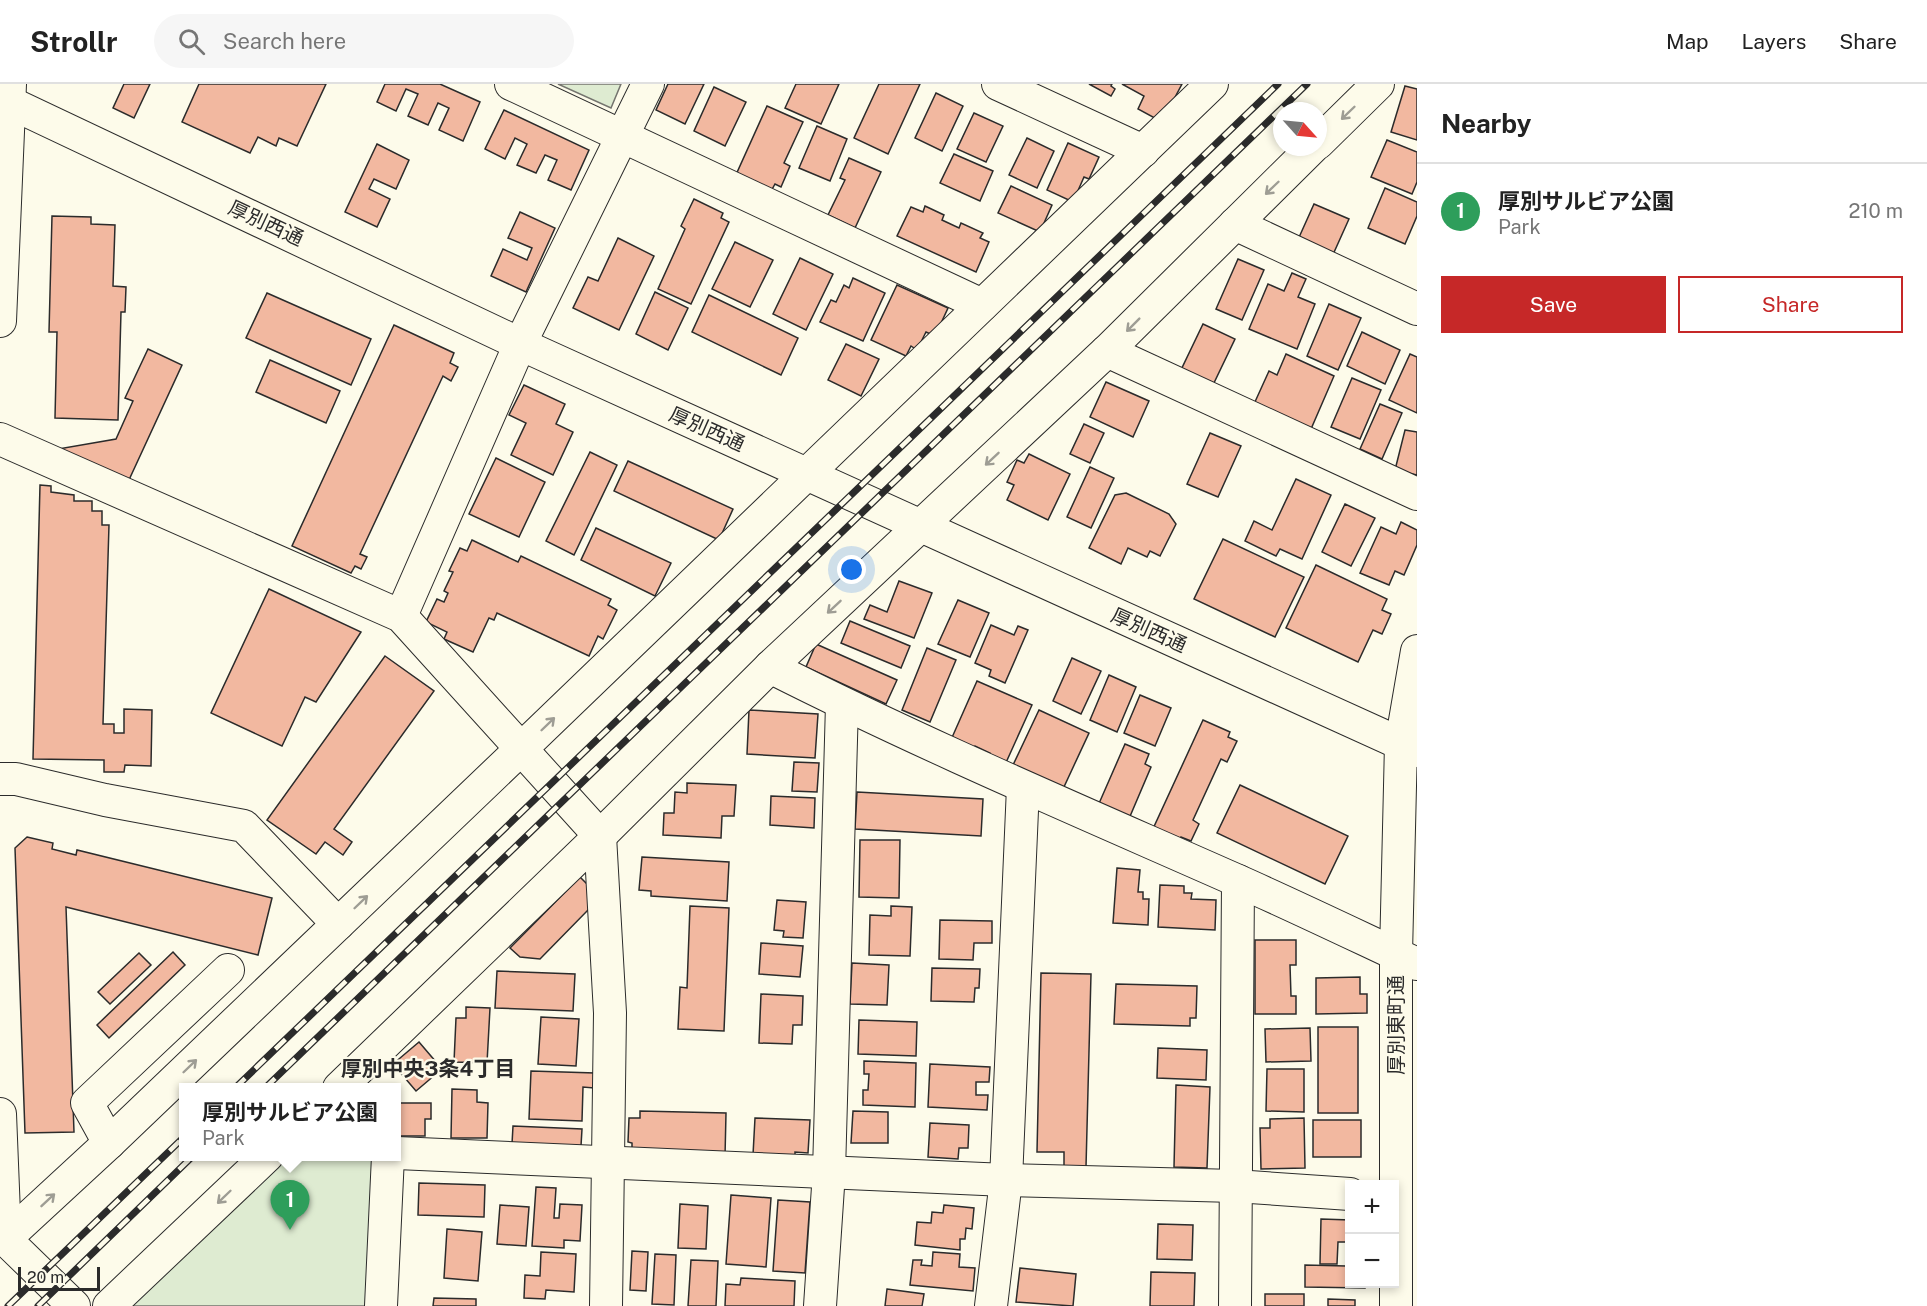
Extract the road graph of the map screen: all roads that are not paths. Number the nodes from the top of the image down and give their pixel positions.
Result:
1 (511, 84) edge
2 (648, 84) edge
3 (998, 84) edge
4 (1212, 84) edge
5 (1378, 84) edge
6 (6, 95) edge
7 (1327, 133) edge
8 (622, 135) junction
9 (1143, 151) junction
10 (1304, 156) edge
11 (1235, 225) junction
12 (982, 305) junction
13 (1417, 309) edge
14 (0, 321) edge
15 (520, 344) junction
16 (1107, 351) junction
17 (0, 439) edge
18 (806, 474) junction
19 (1417, 494) edge
20 (920, 526) junction
21 (401, 616) junction
22 (1417, 651) edge
23 (770, 667) junction
24 (842, 704) junction
25 (1409, 748) edge
26 (521, 749) junction
27 (0, 779) edge
28 (1023, 787) junction
29 (600, 836) junction
30 (1238, 880) junction
31 (338, 924) junction
32 (1406, 959) edge
33 (228, 970) dead end
34 (344, 1083) edge
35 (0, 1114) edge
36 (109, 1143) junction
37 (401, 1153) edge
38 (262, 1161) edge
39 (388, 1161) edge
40 (607, 1164) junction
41 (829, 1172) junction
42 (1006, 1180) junction
43 (1396, 1180) edge
44 (1235, 1186) junction
45 (1345, 1194) edge
46 (1395, 1234) edge
47 (6, 1239) junction
48 (74, 1306) edge
49 (109, 1306) edge
50 (381, 1306) edge
51 (606, 1306) edge
52 (820, 1306) edge
53 (991, 1306) edge
54 (1234, 1306) edge
55 (1396, 1306) edge

1 - 8 street
2 - 8 street
3 - 9 street
4 - 9 street
5 -> 7 street
6 - 14 street
6 - 15 street, 厚別西通
8 - 12 street
8 - 15 street
9 - 12 street
10 -> 11 street
11 - 13 street
11 -> 16 street
12 - 18 street
15 - 18 street, 厚別西通
15 - 21 street
16 - 19 street
16 -> 20 street
17 - 21 street
18 - 20 street, 厚別西通
26 -> 18 street
20 -> 23 street
20 - 25 street, 厚別西通
21 - 26 street
22 - 25 street, 厚別東町通
23 - 24 street
23 - 29 street
24 - 28 street
24 - 41 street
25 - 32 street, 厚別東町通
26 - 29 street
31 -> 26 street
27 - 31 street
28 - 30 street
28 - 42 street
29 - 34 street
29 - 40 street
30 - 32 street
30 - 44 street
36 -> 31 street
32 - 43 street, 厚別東町通
33 - 36 street
35 - 47 street
47 -> 36 street
37 - 40 street
38 -> 49 street
39 - 50 street
40 - 41 street
40 - 51 street
41 - 42 street
41 - 52 street
42 - 44 street
42 - 53 street
44 - 45 street
44 - 54 street
46 - 55 street, 厚別東町通
47 - 48 street

